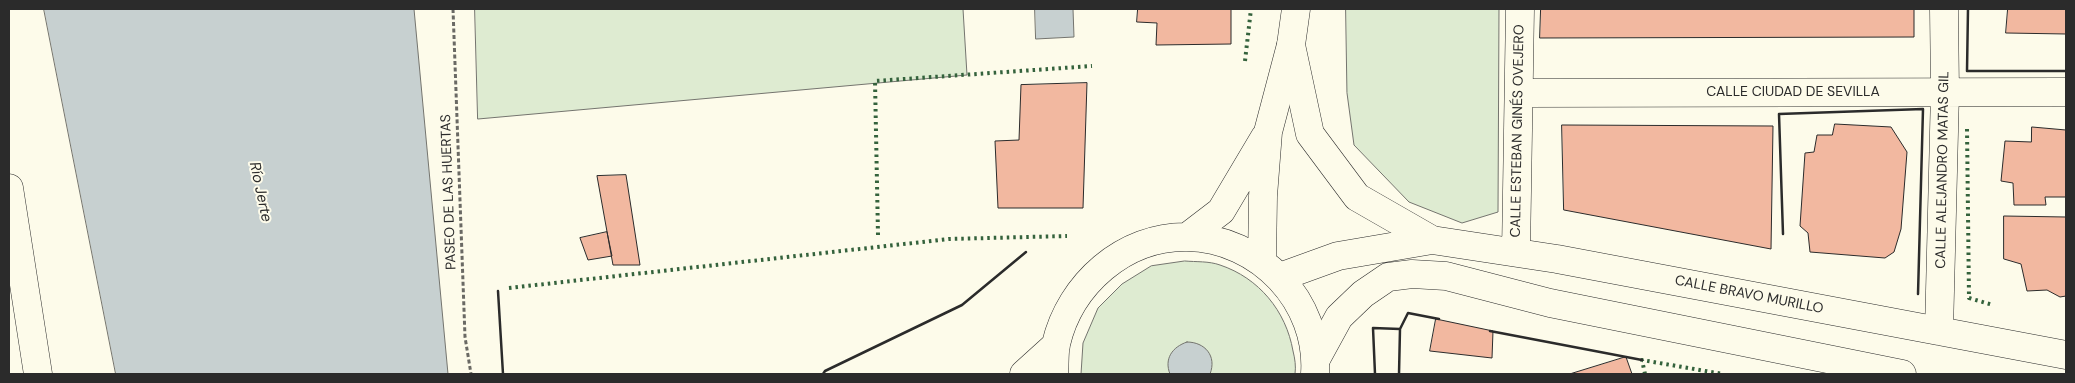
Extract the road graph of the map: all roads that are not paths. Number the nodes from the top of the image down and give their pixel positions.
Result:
1 (1296, 9) edge
2 (1520, 9) edge
3 (1944, 9) edge
4 (1291, 46) junction
5 (1945, 92) junction
6 (2066, 92) edge
7 (1519, 93) junction
8 (1268, 132) junction
9 (9, 188) edge
10 (1187, 237) junction
11 (1432, 240) junction
12 (1516, 252) junction
13 (1271, 269) junction
14 (1939, 331) junction
15 (1056, 344) junction
16 (2066, 355) edge
17 (1315, 367) edge
18 (1889, 373) edge
19 (38, 374) edge
20 (1024, 374) edge
21 (1054, 374) edge

1 - 4 street
2 - 7 street, CALLE ESTEBAN GINÉS OVEJERO
3 - 5 street, CALLE ALEJANDRO MATAS GIL
4 - 8 street
4 - 11 street, CALLE BRAVO MURILLO
5 - 6 street, CALLE CIUDAD DE SEVILLA
5 - 7 street, CALLE CIUDAD DE SEVILLA
5 - 14 street, CALLE ALEJANDRO MATAS GIL
7 - 12 street, CALLE ESTEBAN GINÉS OVEJERO
8 - 10 street
8 - 13 street
9 - 19 street
10 - 13 street
10 - 15 street
11 - 12 street, CALLE BRAVO MURILLO
11 - 13 street, CALLE BRAVO MURILLO
12 - 14 street, CALLE BRAVO MURILLO
13 - 17 street
14 - 16 street, CALLE BRAVO MURILLO
15 - 20 street
15 - 21 street
17 - 18 street

